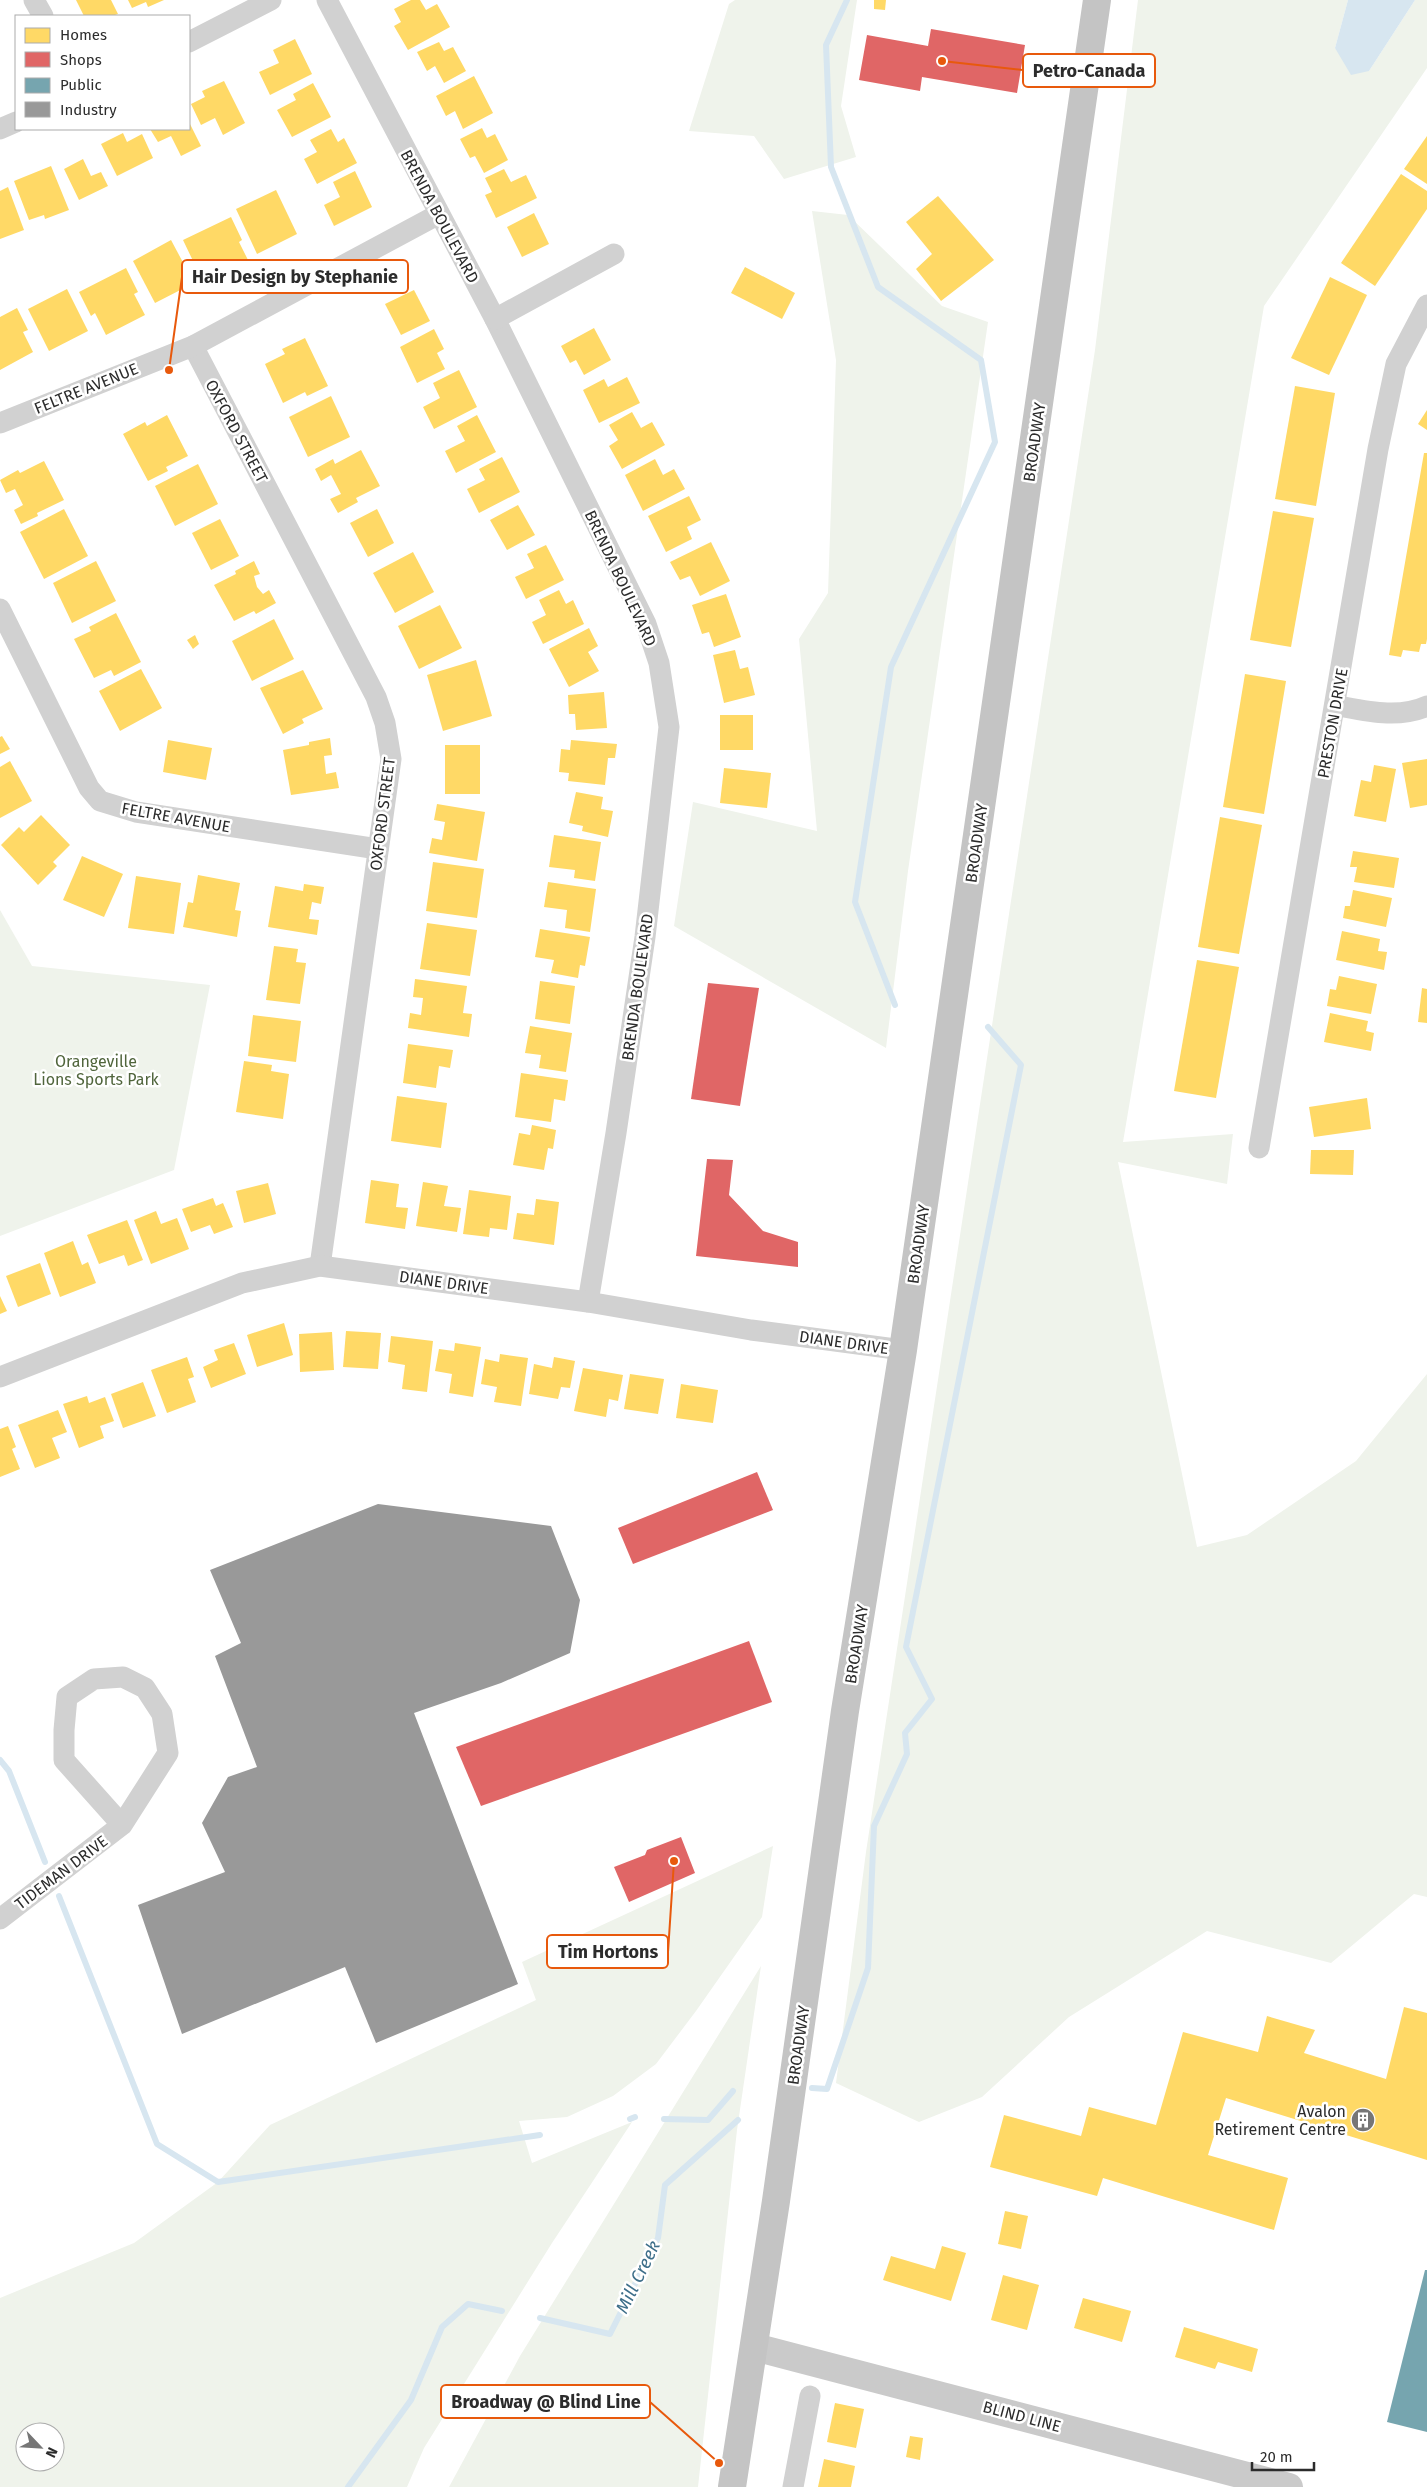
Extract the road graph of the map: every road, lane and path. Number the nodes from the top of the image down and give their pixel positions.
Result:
1 (34, 0) edge
2 (271, 0) edge
3 (327, 0) edge
4 (1098, 0) edge
5 (42, 15) edge
6 (190, 41) edge
7 (15, 122) edge
8 (0, 129) edge
9 (439, 214) junction
10 (614, 254) dead end
11 (1427, 305) edge
12 (495, 319) junction
13 (193, 346) junction
14 (0, 423) edge
15 (0, 608) edge
16 (1335, 705) junction
17 (1427, 706) edge
18 (378, 850) junction
19 (1259, 1148) dead end
20 (320, 1266) junction
21 (588, 1302) junction
22 (903, 1350) junction
23 (0, 1377) edge
24 (122, 1825) junction
25 (0, 1919) edge
26 (754, 2347) junction
27 (810, 2396) dead end
28 (732, 2487) edge
29 (793, 2487) edge
30 (1289, 2487) edge

1 - 5 street
2 - 6 street
3 - 9 street, BRENDA BOULEVARD
4 - 22 main road, BROADWAY
7 - 8 street
9 - 12 street, BRENDA BOULEVARD
9 - 13 street, FELTRE AVENUE
10 - 12 street
11 - 16 street, PRESTON DRIVE
12 - 21 street, BRENDA BOULEVARD
13 - 14 street, FELTRE AVENUE
13 - 18 street, OXFORD STREET
15 - 18 street, FELTRE AVENUE
16 - 17 street
16 - 19 street, PRESTON DRIVE
18 - 20 street, OXFORD STREET
20 - 21 street, DIANE DRIVE
20 - 23 street, DIANE DRIVE
21 - 22 street, DIANE DRIVE
22 - 26 main road, BROADWAY
24 - 24 street, TIDEMAN DRIVE
24 - 25 street, TIDEMAN DRIVE
26 - 28 main road, BROADWAY
26 - 30 street, BLIND LINE
27 - 29 street

